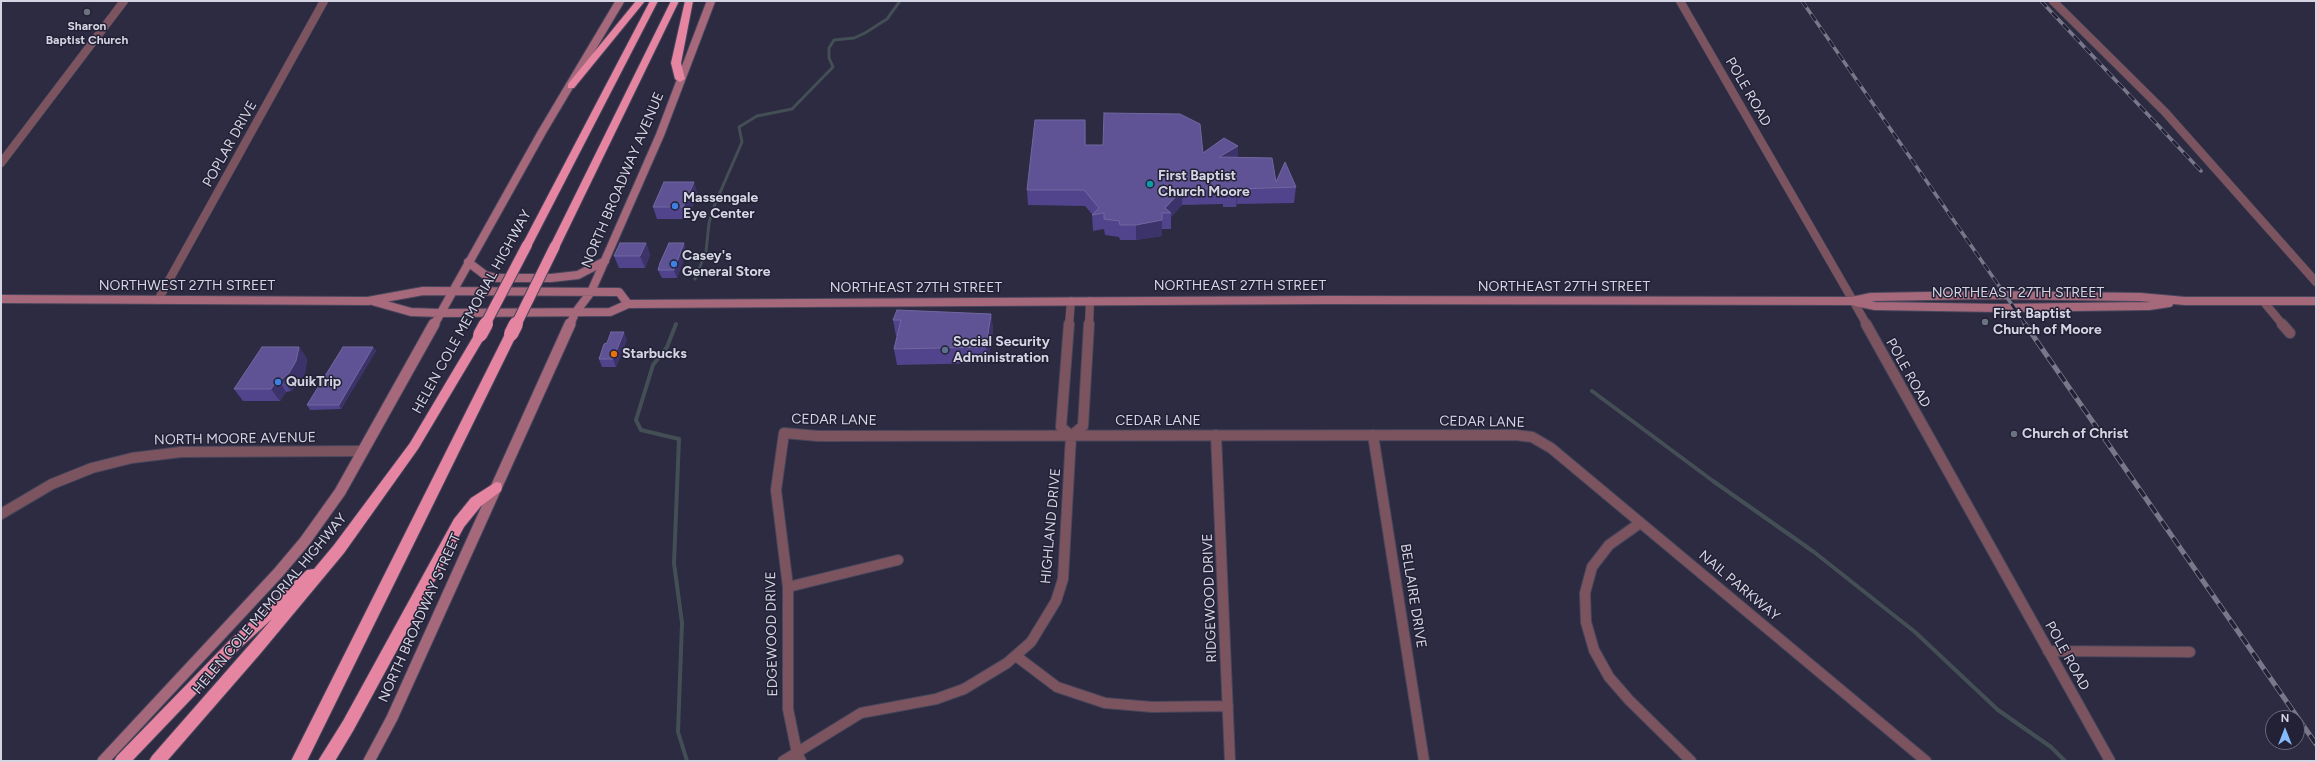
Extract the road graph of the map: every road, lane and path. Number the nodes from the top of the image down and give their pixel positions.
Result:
1 (124, 1) edge
2 (324, 1) edge
3 (620, 1) edge
4 (641, 1) edge
5 (654, 1) edge
6 (675, 1) edge
7 (689, 1) edge
8 (711, 1) edge
9 (1680, 1) edge
10 (2053, 1) edge
11 (680, 79) junction
12 (571, 86) junction
13 (1, 163) edge
14 (605, 261) junction
15 (468, 262) junction
16 (2316, 282) edge
17 (452, 291) junction
18 (591, 292) junction
19 (1, 299) edge
20 (158, 300) junction
21 (372, 301) junction
22 (1070, 301) junction
23 (1090, 301) junction
24 (1852, 301) junction
25 (2263, 301) junction
26 (2316, 301) edge
27 (628, 304) junction
28 (440, 313) junction
29 (575, 313) junction
30 (2290, 333) dead end
31 (784, 433) joint
32 (1216, 435) junction
33 (1374, 435) junction
34 (1071, 436) junction
35 (1532, 437) joint
36 (362, 451) junction
37 (496, 487) junction
38 (1, 514) edge
39 (1640, 523) junction
40 (339, 549) junction
41 (898, 560) dead end
42 (788, 587) junction
43 (2048, 651) junction
44 (2190, 652) dead end
45 (1016, 656) junction
46 (1228, 706) junction
47 (799, 757) edge
48 (103, 761) edge
49 (122, 761) edge
50 (157, 761) edge
51 (299, 761) edge
52 (326, 761) edge
53 (370, 761) edge
54 (783, 761) edge
55 (1230, 761) edge
56 (1424, 761) edge
57 (1691, 761) edge
58 (1926, 761) edge
59 (2110, 761) edge

1 - 13 street
2 - 20 street, POPLAR DRIVE
3 - 12 main road
4 - 12 highway
5 - 40 highway, HELEN COLE MEMORIAL HIGHWAY, bridge
6 - 51 highway, bridge
7 - 11 highway
8 - 11 main road, NORTH BROADWAY AVENUE
9 - 24 street, POLE ROAD
10 - 16 street
11 - 14 main road, NORTH BROADWAY AVENUE
12 - 15 main road
14 - 15 main road
14 - 18 main road, NORTH BROADWAY AVENUE
15 - 17 main road
17 - 18 main road, NORTHWEST 27TH STREET
17 - 21 main road, NORTHWEST 27TH STREET
17 - 28 main road
18 - 27 main road
18 - 29 main road, NORTH BROADWAY AVENUE
19 - 20 main road, NORTHWEST 27TH STREET
20 - 21 main road, NORTHWEST 27TH STREET
21 - 28 main road, NORTHWEST 27TH STREET
22 - 23 main road, NORTHEAST 27TH STREET
22 - 27 main road, NORTHEAST 27TH STREET
22 - 34 street
23 - 24 main road, NORTHEAST 27TH STREET
23 - 34 street
24 - 25 main road, NORTHEAST 27TH STREET
24 - 43 street, POLE ROAD
25 - 26 main road, NORTHEAST 27TH STREET
25 - 30 street
27 - 29 main road, NORTHEAST 27TH STREET
28 - 29 main road, NORTHWEST 27TH STREET
28 - 36 main road
29 - 37 main road
31 - 34 street, CEDAR LANE
31 - 42 street, EDGEWOOD DRIVE
32 - 33 street, CEDAR LANE
32 - 34 street, CEDAR LANE
32 - 46 street, RIDGEWOOD DRIVE
33 - 35 street, CEDAR LANE
33 - 56 street, BELLAIRE DRIVE
34 - 45 street, HIGHLAND DRIVE
35 - 39 street, NAIL PARKWAY
36 - 38 street, NORTH MOORE AVENUE
36 - 48 main road
37 - 52 highway
37 - 53 main road, NORTH BROADWAY STREET
39 - 57 street
39 - 58 street, NAIL PARKWAY
40 - 49 highway
40 - 50 highway, HELEN COLE MEMORIAL HIGHWAY
41 - 42 street
42 - 47 street, EDGEWOOD DRIVE
43 - 44 street
43 - 59 street, POLE ROAD
45 - 46 street
45 - 47 street, HIGHLAND DRIVE
46 - 55 street, RIDGEWOOD DRIVE
47 - 54 street, HIGHLAND DRIVE

